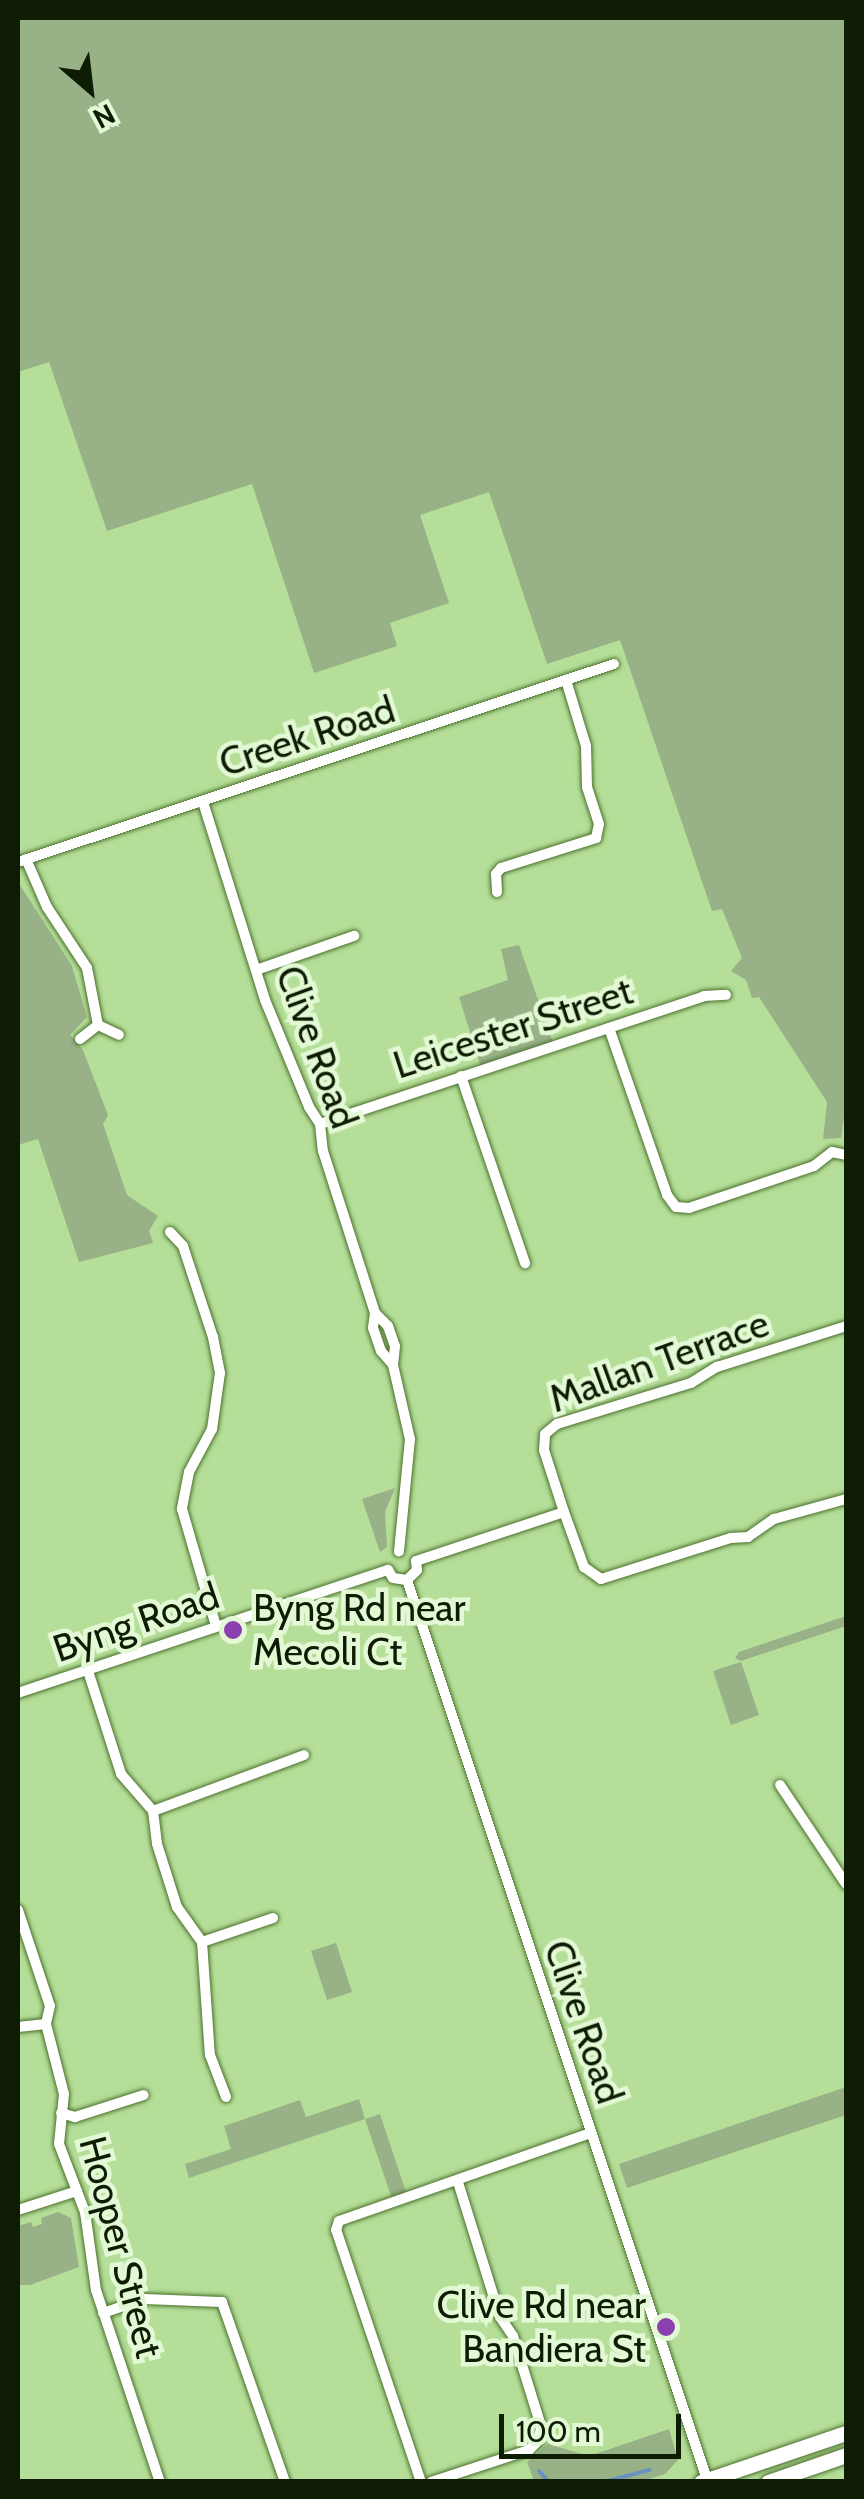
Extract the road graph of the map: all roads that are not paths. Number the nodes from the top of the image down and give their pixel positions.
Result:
1 (614, 664) dead end
2 (566, 680) junction
3 (203, 802) junction
4 (22, 861) edge
5 (497, 892) dead end
6 (354, 936) dead end
7 (259, 969) junction
8 (726, 995) dead end
9 (98, 1025) junction
10 (610, 1028) junction
11 (119, 1035) dead end
12 (80, 1040) dead end
13 (461, 1076) junction
14 (320, 1124) junction
15 (846, 1155) edge
16 (170, 1232) dead end
17 (525, 1263) dead end
18 (846, 1326) edge
19 (846, 1500) edge
20 (564, 1512) junction
21 (399, 1551) junction
22 (416, 1560) junction
23 (388, 1570) junction
24 (407, 1580) junction
25 (216, 1626) junction
26 (88, 1670) junction
27 (18, 1693) edge
28 (304, 1755) dead end
29 (780, 1784) dead end
30 (153, 1811) junction
31 (846, 1884) edge
32 (18, 1910) edge
33 (272, 1918) dead end
34 (202, 1942) junction
35 (46, 2024) junction
36 (18, 2026) edge
37 (144, 2095) dead end
38 (226, 2098) dead end
39 (61, 2113) junction
40 (590, 2133) junction
41 (458, 2182) junction
42 (77, 2191) junction
43 (18, 2210) edge
44 (103, 2313) junction
45 (846, 2433) edge
46 (846, 2455) edge
47 (706, 2481) edge
48 (160, 2482) edge
49 (285, 2482) edge
50 (421, 2482) edge
51 (431, 2482) edge
52 (768, 2482) edge

1 - 2 street, Creek Road
2 - 3 street, Creek Road
2 - 5 street
3 - 4 street, Creek Road
3 - 7 street, Clive Road
4 - 9 street
6 - 7 street
7 - 14 street, Clive Road
8 - 10 street, Leicester Street
9 - 11 street
9 - 12 street
10 - 13 street, Leicester Street
10 - 15 street
13 - 14 street, Leicester Street
13 - 17 street
14 - 21 street, Clive Road
16 - 25 street
18 - 20 street, Mallan Terrace
19 - 20 street
20 - 22 street
21 - 22 street
21 - 23 street
22 - 24 street
23 - 24 street
23 - 25 street, Byng Road
24 - 40 street, Clive Road
25 - 26 street, Byng Road
26 - 27 street, Byng Road
26 - 30 street
28 - 30 street
29 - 31 street
30 - 34 street
32 - 35 street, Hooper Street
33 - 34 street
34 - 38 street
35 - 36 street
35 - 39 street, Hooper Street
37 - 39 street
39 - 42 street, Hooper Street
40 - 41 street
40 - 47 street, Clive Road
41 - 50 street
41 - 51 street
42 - 43 street
42 - 44 street, Hooper Street
44 - 48 street, Hooper Street
44 - 49 street
45 - 47 main road
46 - 52 main road

